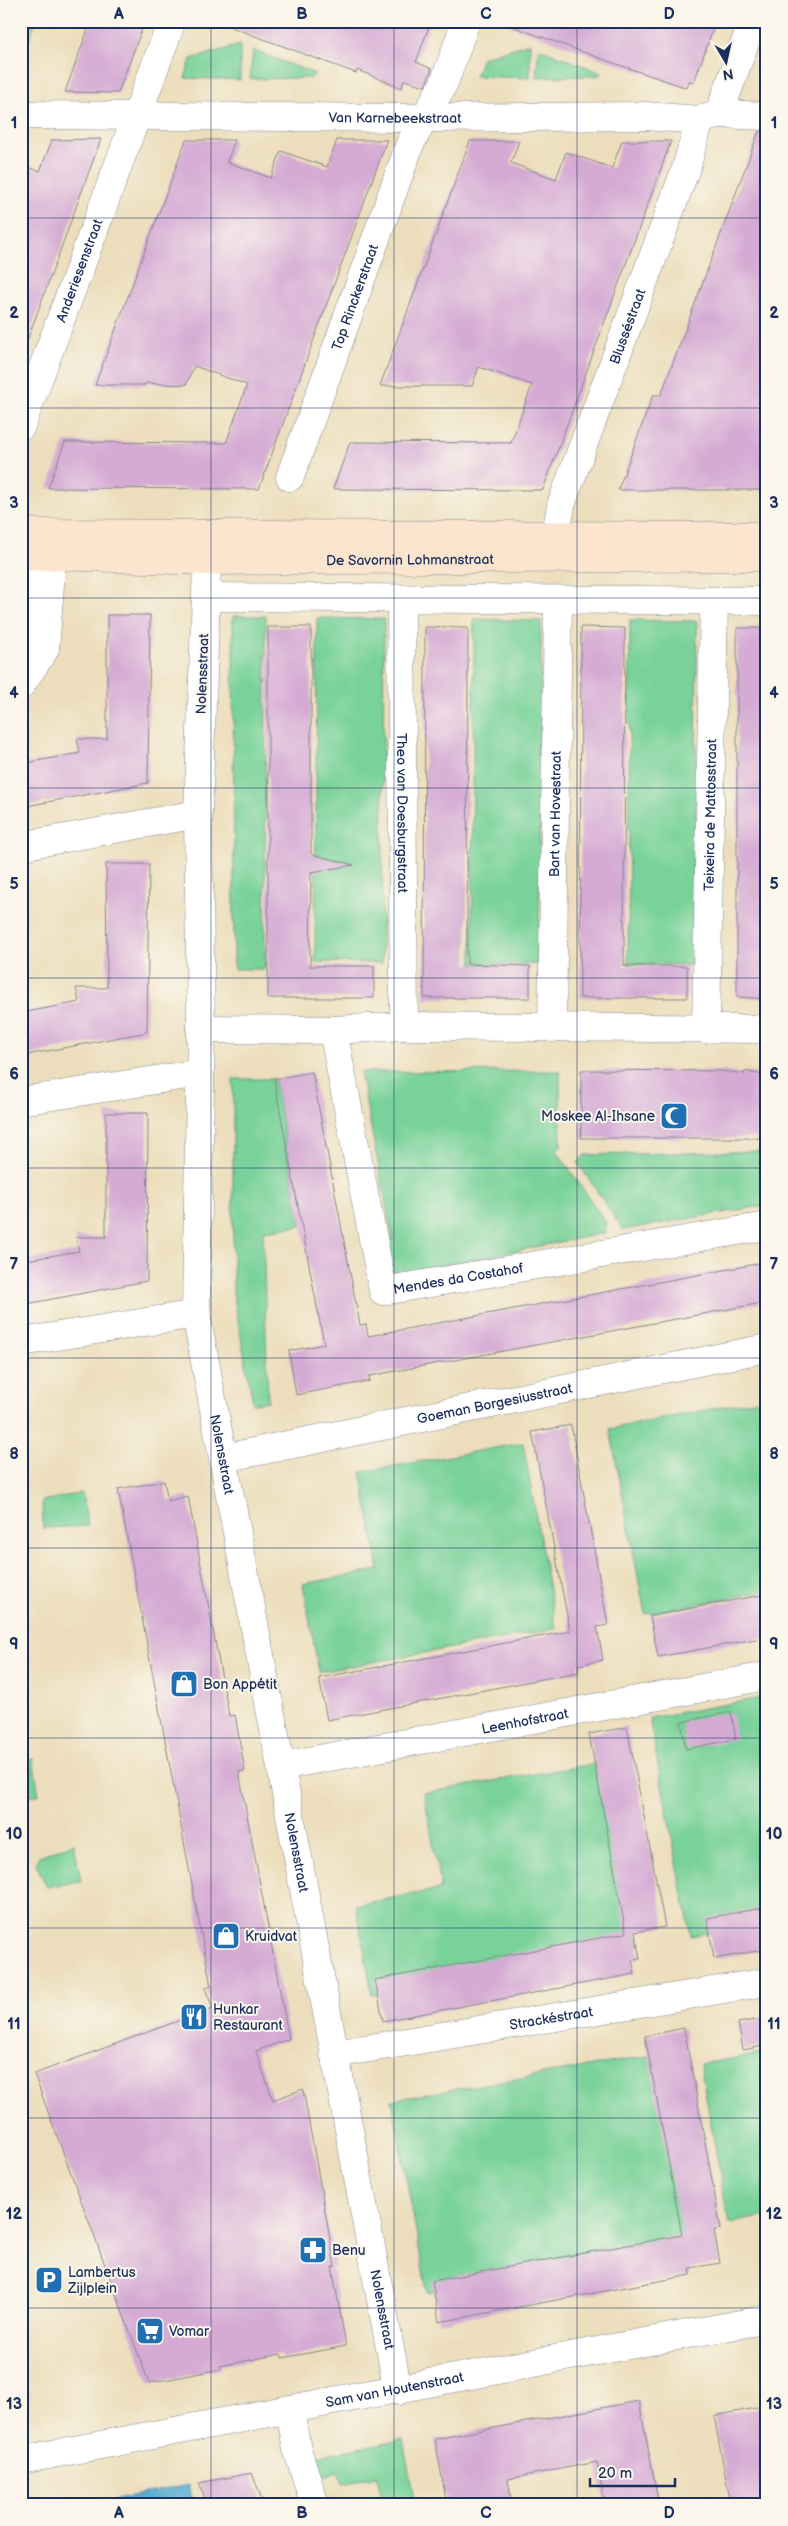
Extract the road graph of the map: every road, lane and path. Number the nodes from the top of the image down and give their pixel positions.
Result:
1 (172, 21) edge
2 (466, 21) edge
3 (753, 21) edge
4 (138, 114) junction
5 (21, 115) edge
6 (767, 116) edge
7 (709, 117) junction
8 (422, 118) junction
9 (21, 426) edge
10 (290, 477) dead end
11 (208, 534) junction
12 (767, 536) edge
13 (34, 545) edge
14 (556, 546) junction
15 (767, 558) edge
16 (207, 560) junction
17 (206, 597) junction
18 (401, 599) junction
19 (558, 600) junction
20 (714, 601) junction
21 (767, 602) edge
22 (21, 642) edge
23 (21, 650) edge
24 (24, 683) edge
25 (198, 814) junction
26 (21, 846) edge
27 (404, 1026) junction
28 (552, 1028) junction
29 (201, 1029) junction
30 (706, 1029) junction
31 (767, 1029) edge
32 (333, 1030) junction
33 (200, 1073) junction
34 (21, 1101) edge
35 (767, 1226) edge
36 (196, 1314) junction
37 (21, 1342) edge
38 (767, 1348) edge
39 (224, 1458) junction
40 (767, 1676) edge
41 (281, 1766) junction
42 (767, 1982) edge
43 (334, 2054) junction
44 (767, 2320) edge
45 (398, 2390) junction
46 (290, 2410) junction
47 (21, 2460) edge
48 (314, 2505) edge

1 - 4 street, Anderiesenstraat
2 - 8 street, Top Rinckerstraat
3 - 7 street, Blusséstraat
4 - 5 street, Van Karnebeekstraat
4 - 8 street, Van Karnebeekstraat
4 - 9 street, Anderiesenstraat
6 - 7 street, Van Karnebeekstraat
7 - 8 street, Van Karnebeekstraat
7 - 14 street, Blusséstraat
8 - 10 street, Top Rinckerstraat
11 - 13 street, De Savornin Lohmanstraat
11 - 14 street, De Savornin Lohmanstraat
11 - 16 street, Nolensstraat
12 - 14 street, De Savornin Lohmanstraat
13 - 16 street, De Savornin Lohmanstraat
13 - 22 street
13 - 24 street
14 - 15 street, De Savornin Lohmanstraat
14 - 16 street, De Savornin Lohmanstraat
16 - 17 street, Nolensstraat
17 - 18 street
17 - 25 street, Nolensstraat
18 - 19 street
18 - 27 street, Theo van Doesburgstraat
19 - 20 street
19 - 28 street, Bart van Hovestraat
20 - 21 street
20 - 30 street, Teixeira de Mattosstraat
23 - 24 street
25 - 26 street
25 - 29 street, Nolensstraat
27 - 28 street
27 - 32 street
28 - 30 street
29 - 32 street
29 - 33 street, Nolensstraat
30 - 31 street
32 - 35 street, Mendes da Costahof
33 - 34 street
33 - 36 street, Nolensstraat
36 - 37 street
36 - 39 street, Nolensstraat
38 - 39 street, Goeman Borgesiusstraat
39 - 41 street, Nolensstraat
40 - 41 street, Leenhofstraat
41 - 43 street, Nolensstraat
42 - 43 street, Strackéstraat
43 - 45 street, Nolensstraat
44 - 45 street, Sam van Houtenstraat
45 - 46 street, Sam van Houtenstraat
46 - 47 street, Sam van Houtenstraat
46 - 48 street

